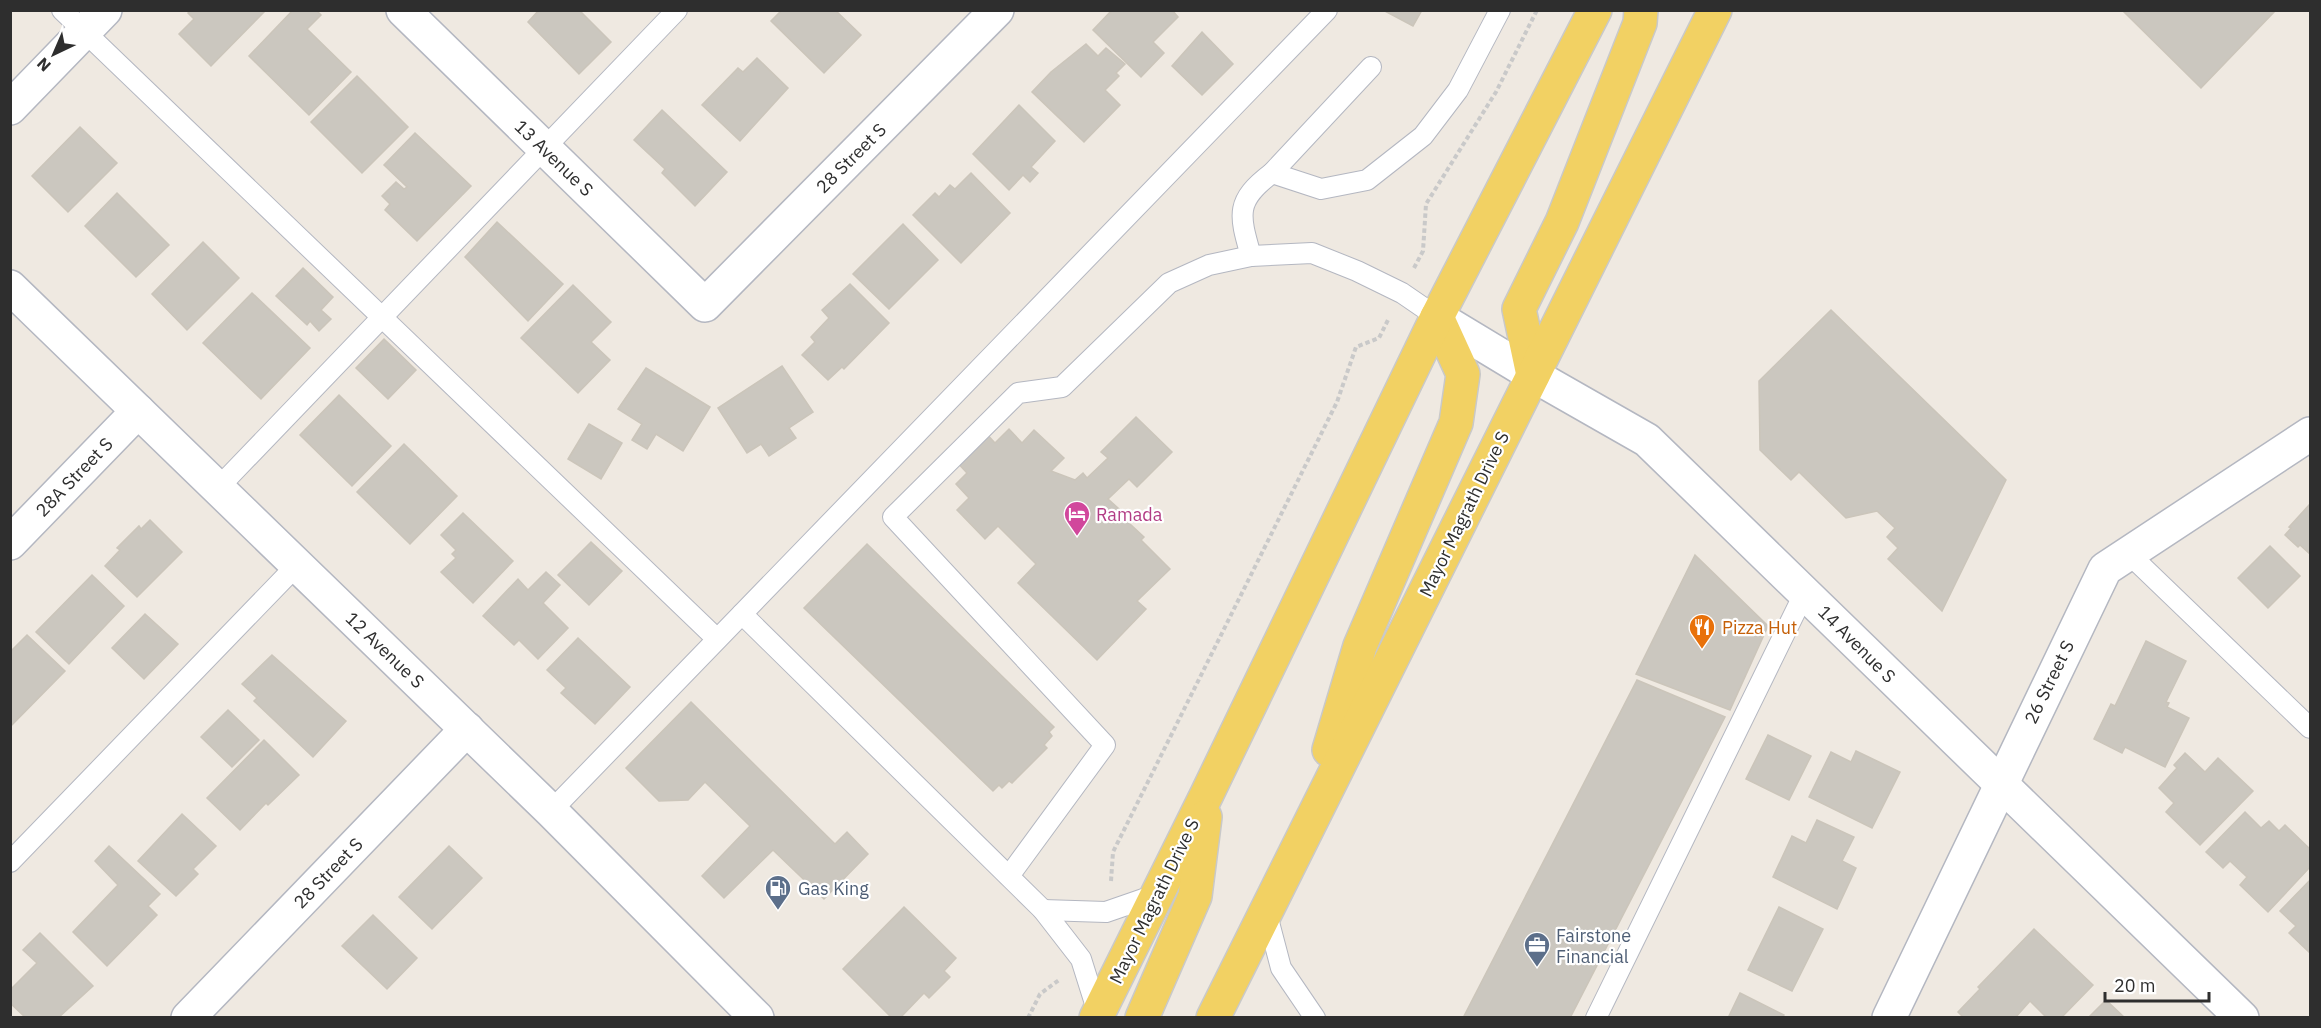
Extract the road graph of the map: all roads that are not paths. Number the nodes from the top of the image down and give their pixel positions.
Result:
1 (403, 10) edge
2 (677, 10) edge
3 (997, 10) edge
4 (1327, 10) edge
5 (1500, 10) edge
6 (1594, 10) edge
7 (1641, 10) edge
8 (1715, 10) edge
9 (84, 18) edge
10 (1371, 67) dead end
11 (10, 108) edge
12 (544, 148) junction
13 (1272, 173) junction
14 (1251, 256) junction
15 (10, 286) edge
16 (705, 305) joint
17 (1437, 317) junction
18 (382, 318) junction
19 (1533, 375) junction
20 (138, 411) junction
21 (2310, 434) edge
22 (218, 488) junction
23 (10, 543) edge
24 (2128, 553) junction
25 (297, 565) junction
26 (1805, 592) junction
27 (742, 614) junction
28 (717, 639) junction
29 (2310, 728) edge
30 (467, 729) junction
31 (2000, 784) junction
32 (1207, 794) junction
33 (550, 811) junction
34 (1305, 834) junction
35 (10, 862) edge
36 (1009, 876) junction
37 (1158, 894) junction
38 (1043, 910) junction
39 (1266, 911) junction
40 (1097, 1015) edge
41 (188, 1017) edge
42 (757, 1017) edge
43 (1142, 1017) edge
44 (1213, 1017) edge
45 (1315, 1017) edge
46 (1596, 1017) edge
47 (1889, 1017) edge
48 (2242, 1017) edge

1 - 12 street, 13 Avenue S
2 - 12 lane
3 - 16 street, 28 Street S
4 - 27 lane
5 - 13 lane
6 - 17 main road, Mayor Magrath Drive S
7 - 19 main road
8 - 19 main road, Mayor Magrath Drive S
9 - 11 street
9 - 18 lane
10 - 13 lane
12 - 16 street, 13 Avenue S
12 - 18 lane
13 - 14 lane
14 - 17 lane
14 - 36 lane
15 - 20 street, 12 Avenue S
17 - 19 street, 14 Avenue S
17 - 32 main road, Mayor Magrath Drive S
17 - 34 main road
18 - 22 lane
18 - 28 lane
19 - 26 street, 14 Avenue S
19 - 34 main road, Mayor Magrath Drive S
20 - 22 street, 12 Avenue S
20 - 23 street, 28A Street S
21 - 24 street, 26 Street S
22 - 25 street, 12 Avenue S
24 - 29 lane
24 - 31 street, 26 Street S
25 - 30 street, 12 Avenue S
25 - 35 lane
26 - 31 street, 14 Avenue S
26 - 46 lane
27 - 28 lane
27 - 36 lane
28 - 33 lane
30 - 33 street, 12 Avenue S
30 - 41 street, 28 Street S
31 - 47 street, 26 Street S
31 - 48 street, 14 Avenue S
32 - 37 main road, Mayor Magrath Drive S
32 - 43 main road
33 - 42 street, 12 Avenue S
34 - 39 main road, Mayor Magrath Drive S
36 - 38 lane
37 - 38 lane
37 - 40 main road, Mayor Magrath Drive S
38 - 40 lane
39 - 44 main road, Mayor Magrath Drive S
39 - 45 lane

